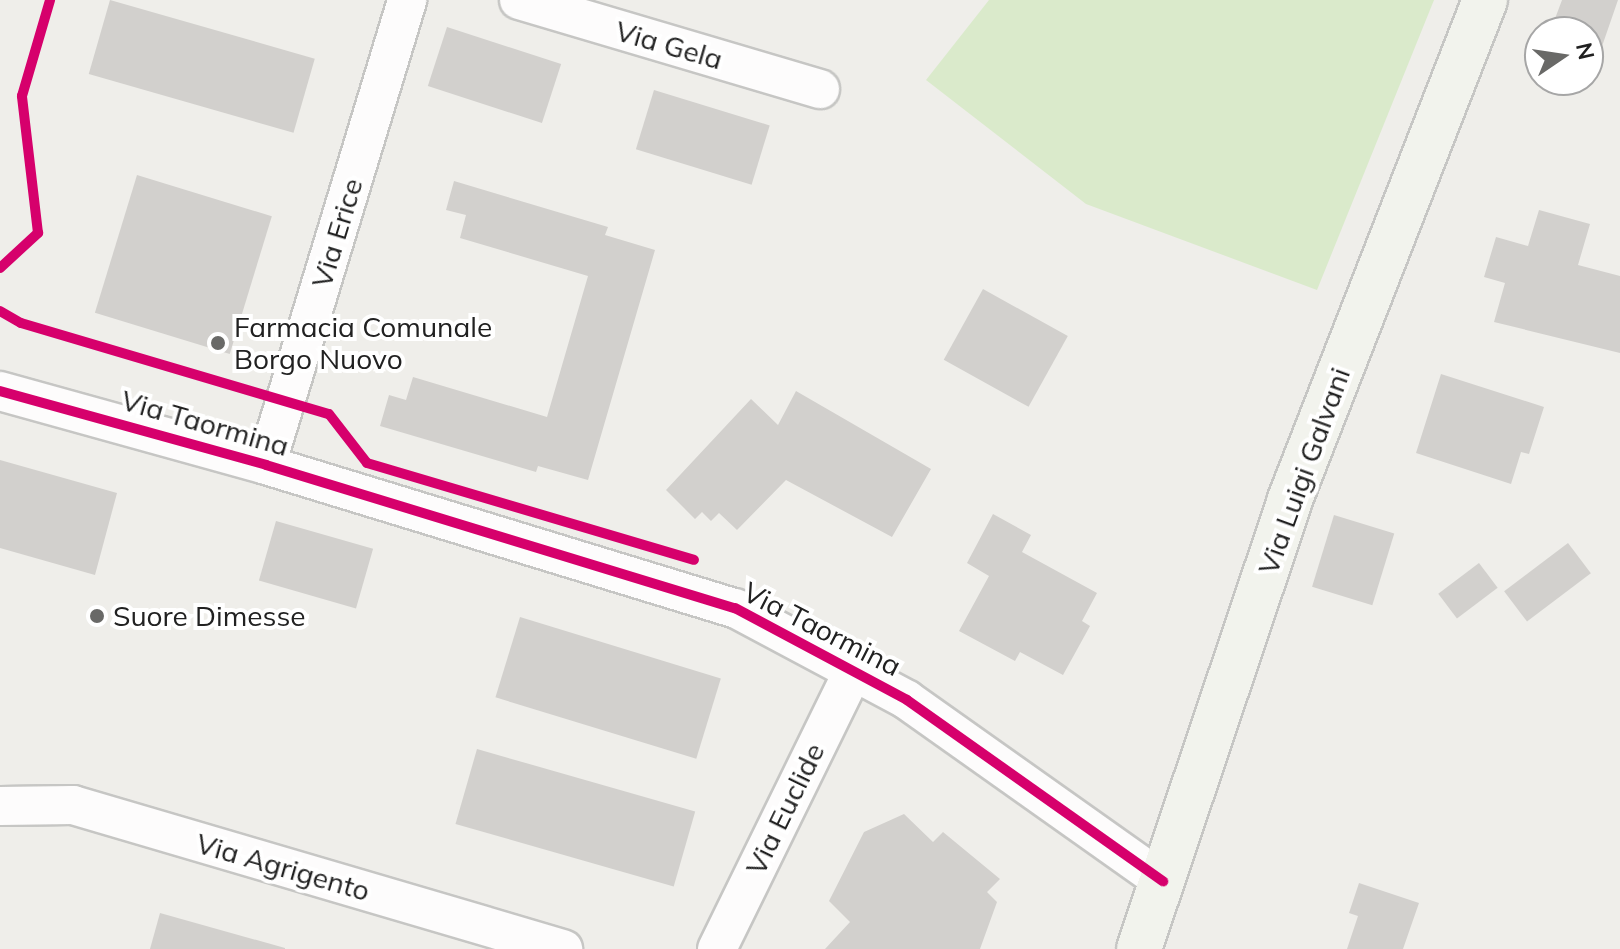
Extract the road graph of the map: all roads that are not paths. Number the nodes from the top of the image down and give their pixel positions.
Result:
1 (407, 0) edge
2 (519, 0) edge
3 (1485, 0) edge
4 (820, 89) dead end
5 (0, 391) edge
6 (266, 465) junction
7 (854, 669) junction
8 (0, 806) edge
9 (1163, 881) junction
10 (563, 949) edge
11 (717, 949) edge
12 (1139, 949) edge

1 - 6 street, Via Erice
2 - 4 street, Via Gela
3 - 9 street, Via Luigi Galvani
5 - 6 street, Via Taormina
6 - 7 street, Via Taormina
7 - 9 street, Via Taormina
7 - 11 street, Via Euclide
8 - 10 street, Via Agrigento
9 - 12 street, Via Luigi Galvani

